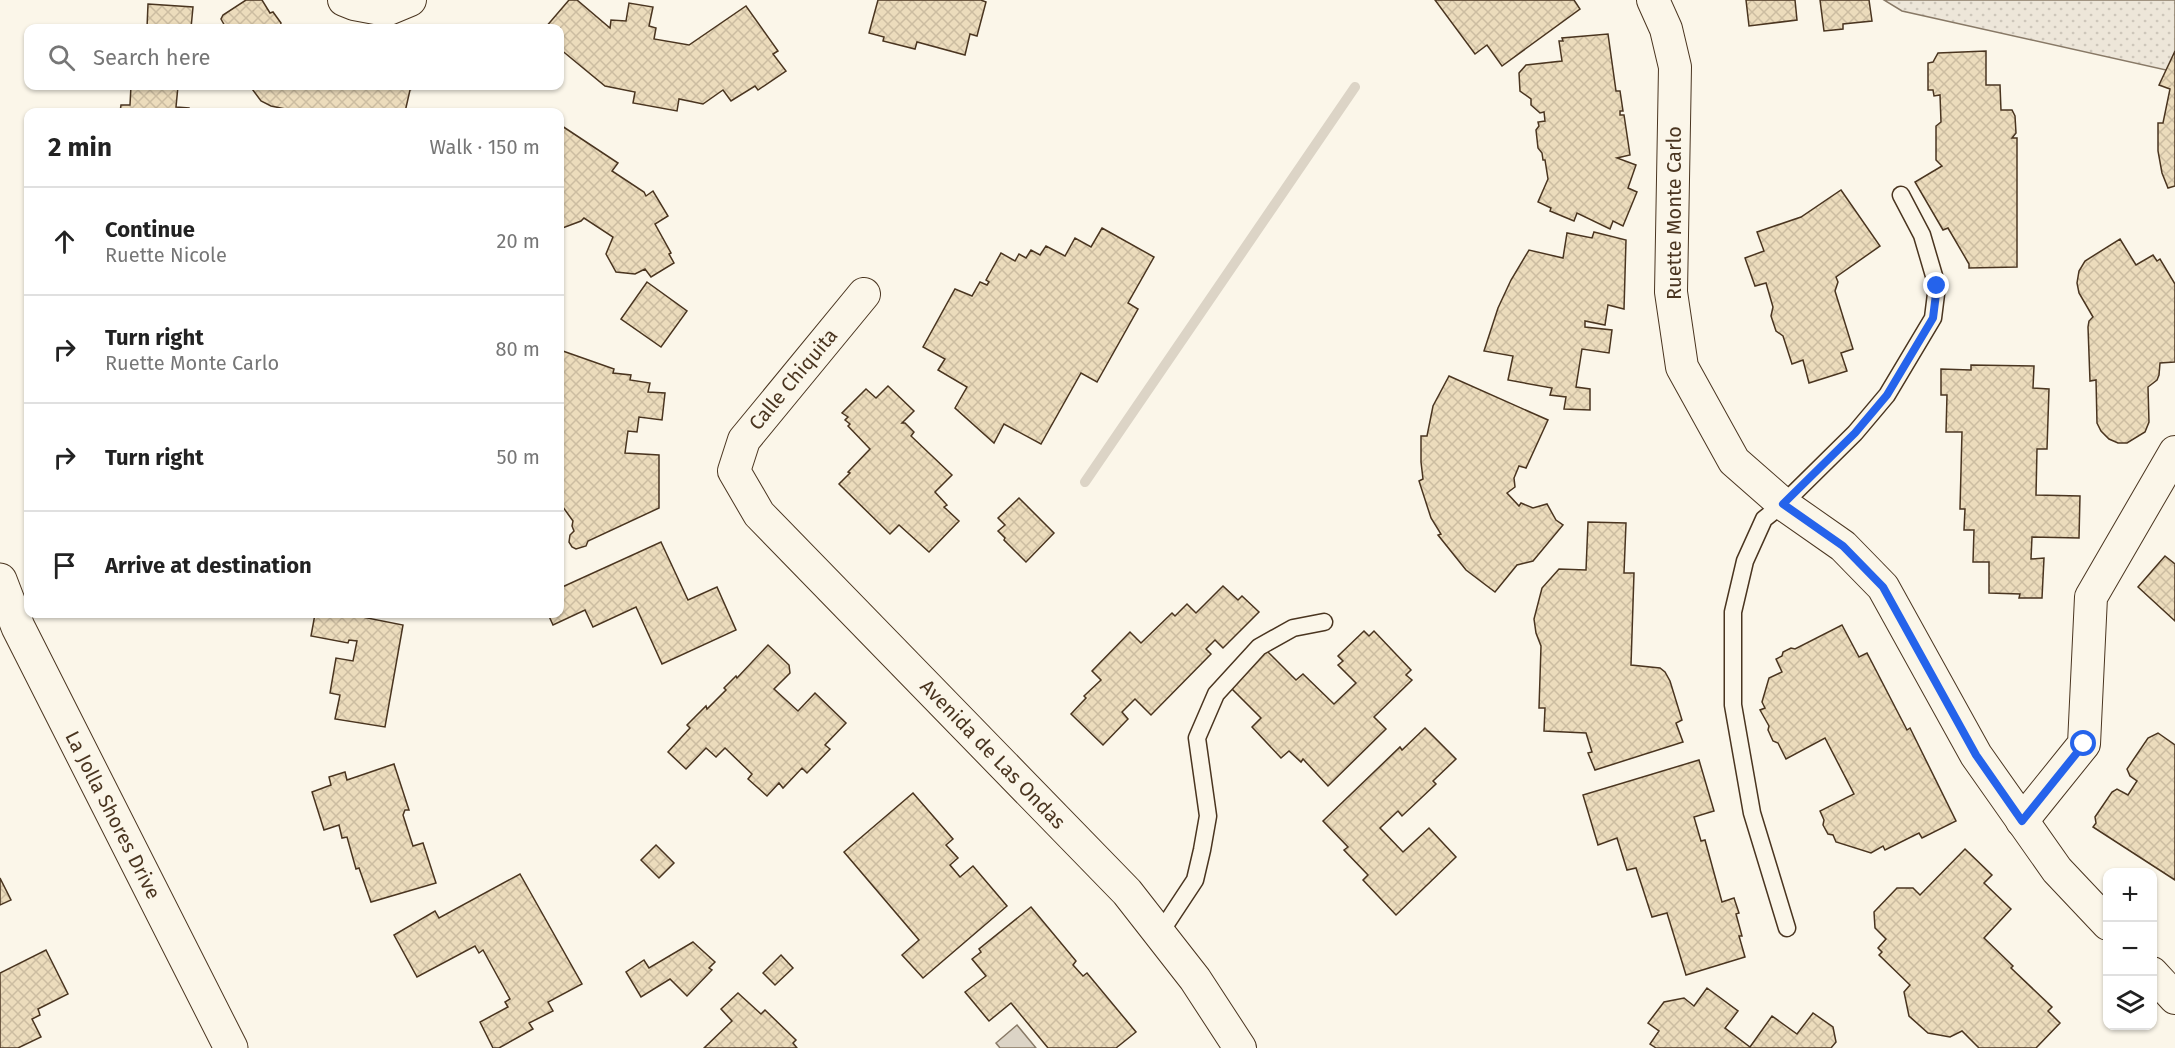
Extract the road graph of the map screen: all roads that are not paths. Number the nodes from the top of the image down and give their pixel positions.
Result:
1 (344, 0) edge
2 (410, 0) edge
3 (1653, 0) edge
4 (1901, 195) dead end
5 (864, 294) dead end
6 (2175, 452) edge
7 (734, 471) joint
8 (1783, 504) junction
9 (0, 580) edge
10 (1324, 622) dead end
11 (2022, 821) junction
12 (2106, 922) edge
13 (1788, 928) dead end
14 (1160, 933) junction
15 (2154, 976) edge
16 (2175, 998) edge
17 (231, 1048) edge
18 (1240, 1048) edge

1 - 2 street
3 - 8 street, Ruette Monte Carlo
4 - 8 lane
5 - 7 street, Calle Chiquita
6 - 11 street
7 - 14 street, Avenida de Las Ondas
8 - 11 street, Ruette Monte Carlo
8 - 13 lane
9 - 17 main road, La Jolla Shores Drive
10 - 14 lane
11 - 12 street, Ruette Monte Carlo
14 - 18 street, Avenida de Las Ondas
15 - 16 street

